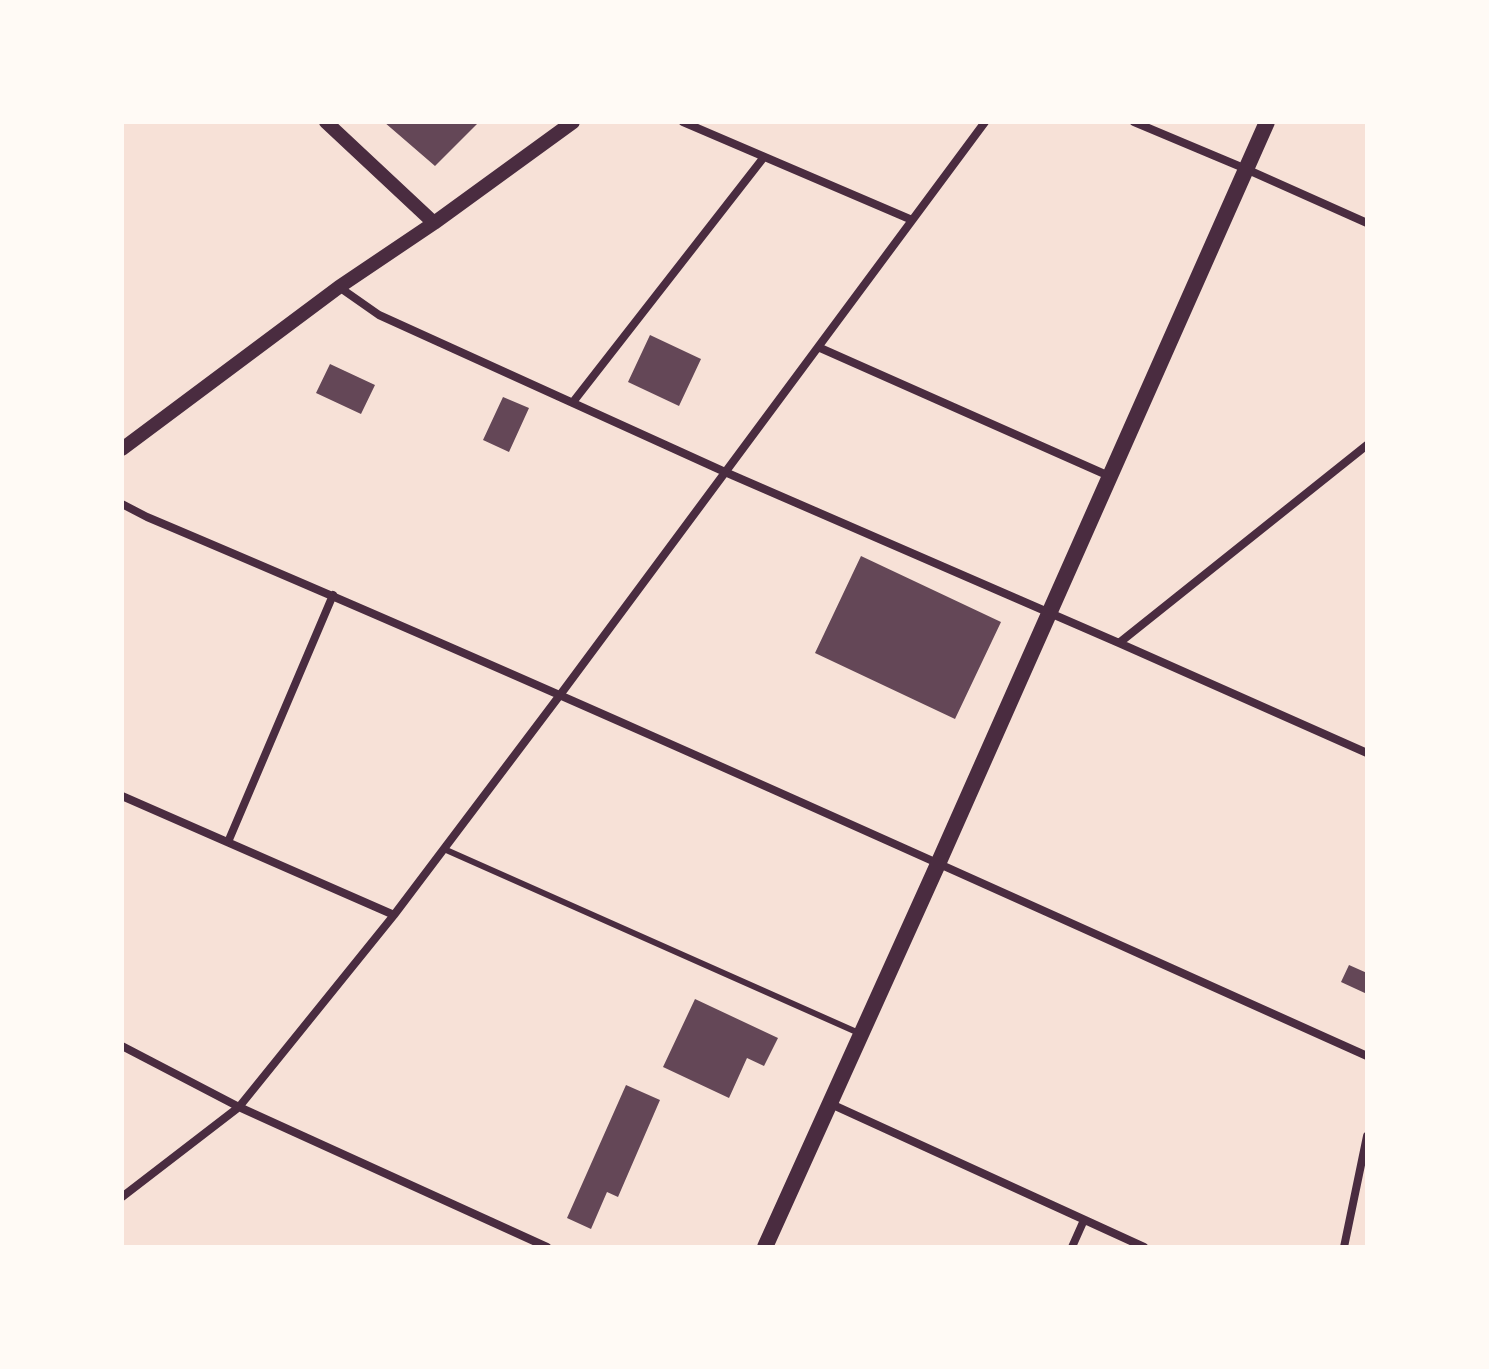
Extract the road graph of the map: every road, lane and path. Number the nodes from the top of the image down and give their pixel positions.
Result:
1 (326, 122) edge
2 (573, 122) edge
3 (683, 122) edge
4 (985, 122) edge
5 (1134, 122) edge
6 (1267, 122) edge
7 (764, 157) junction
8 (1246, 169) junction
9 (912, 220) junction
10 (434, 223) junction
11 (1367, 223) edge
12 (339, 287) junction
13 (818, 347) junction
14 (573, 402) junction
15 (1367, 445) edge
16 (122, 449) edge
17 (725, 472) junction
18 (1109, 476) junction
19 (122, 504) edge
20 (333, 595) junction
21 (1049, 613) junction
22 (1119, 643) junction
23 (560, 695) junction
24 (1367, 753) edge
25 (122, 796) edge
26 (228, 842) junction
27 (444, 849) junction
28 (938, 864) junction
29 (394, 915) junction
30 (862, 1035) junction
31 (122, 1046) edge
32 (1367, 1056) edge
33 (831, 1104) junction
34 (239, 1107) junction
35 (1367, 1136) edge
36 (122, 1197) edge
37 (1084, 1220) junction
38 (547, 1247) edge
39 (765, 1247) edge
40 (1072, 1247) edge
41 (1144, 1247) edge
42 (1344, 1247) edge

1 - 10 street
2 - 10 street
3 - 7 street
4 - 9 street
5 - 8 street
6 - 8 main road
7 - 9 street
7 - 14 street
8 - 11 street
8 - 18 main road
9 - 13 street
10 - 12 street
12 - 14 street
12 - 16 street
13 - 17 street
13 - 18 street
14 - 17 street
15 - 22 street
17 - 21 street
17 - 23 street
18 - 21 main road
19 - 20 street
20 - 23 street
20 - 26 street
21 - 22 street
21 - 28 main road
22 - 24 street
23 - 27 street
23 - 28 street
25 - 26 street
26 - 29 street
27 - 29 street
27 - 30 lane
28 - 30 main road
28 - 32 street
29 - 34 street
30 - 33 main road
31 - 34 street
33 - 37 street
33 - 39 main road
34 - 36 street
34 - 38 street
35 - 42 street
37 - 40 street
37 - 41 street

